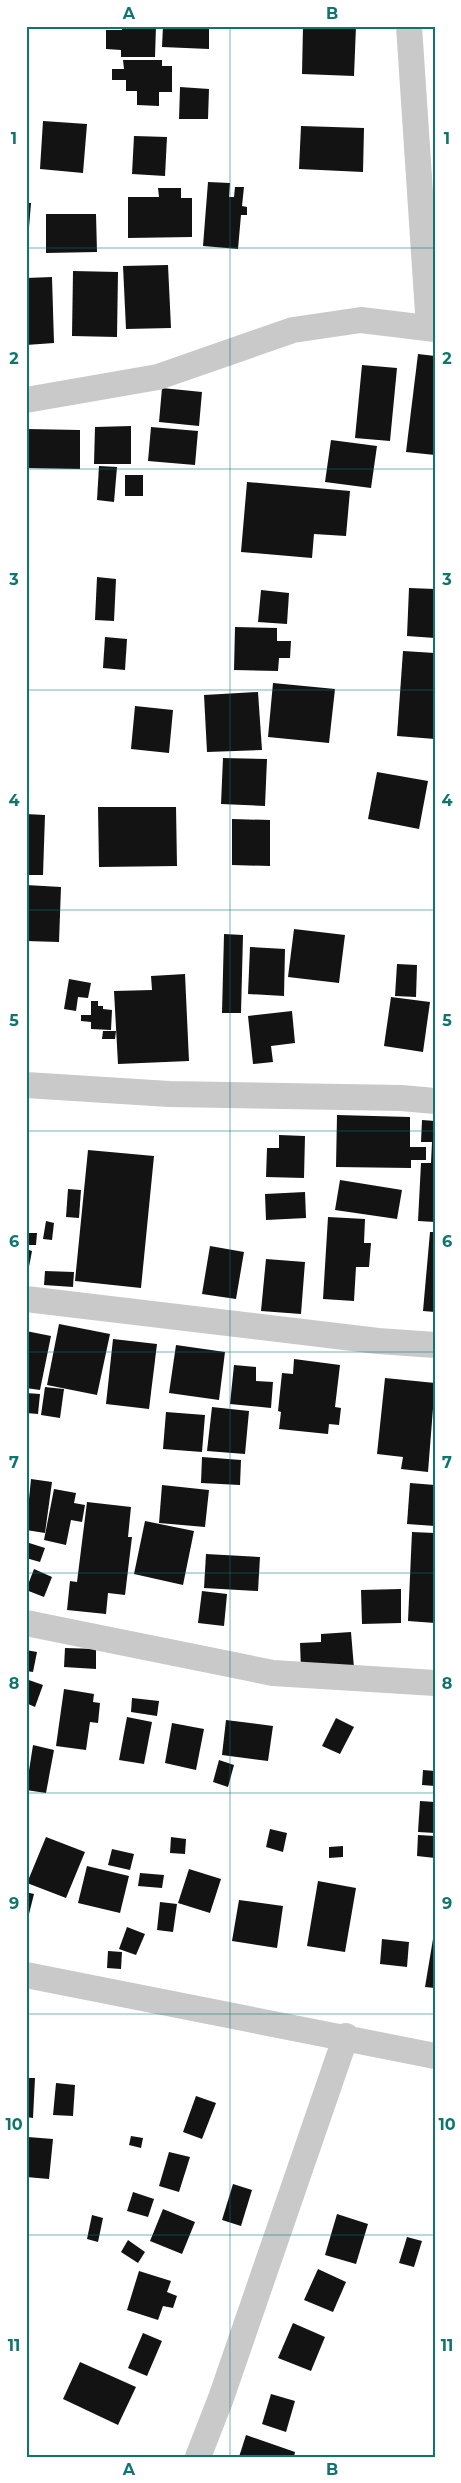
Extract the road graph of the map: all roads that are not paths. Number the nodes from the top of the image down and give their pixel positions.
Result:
1 (409, 26) edge
2 (432, 328) edge
3 (26, 400) edge
4 (26, 1085) edge
5 (435, 1101) edge
6 (26, 1299) edge
7 (435, 1345) edge
8 (26, 1623) edge
9 (435, 1683) edge
10 (26, 1975) edge
11 (346, 2036) junction
12 (435, 2056) edge
13 (198, 2457) edge

1 - 2 street
2 - 3 street
4 - 5 street
6 - 7 street
8 - 9 street
10 - 11 street
11 - 12 street
11 - 13 street

